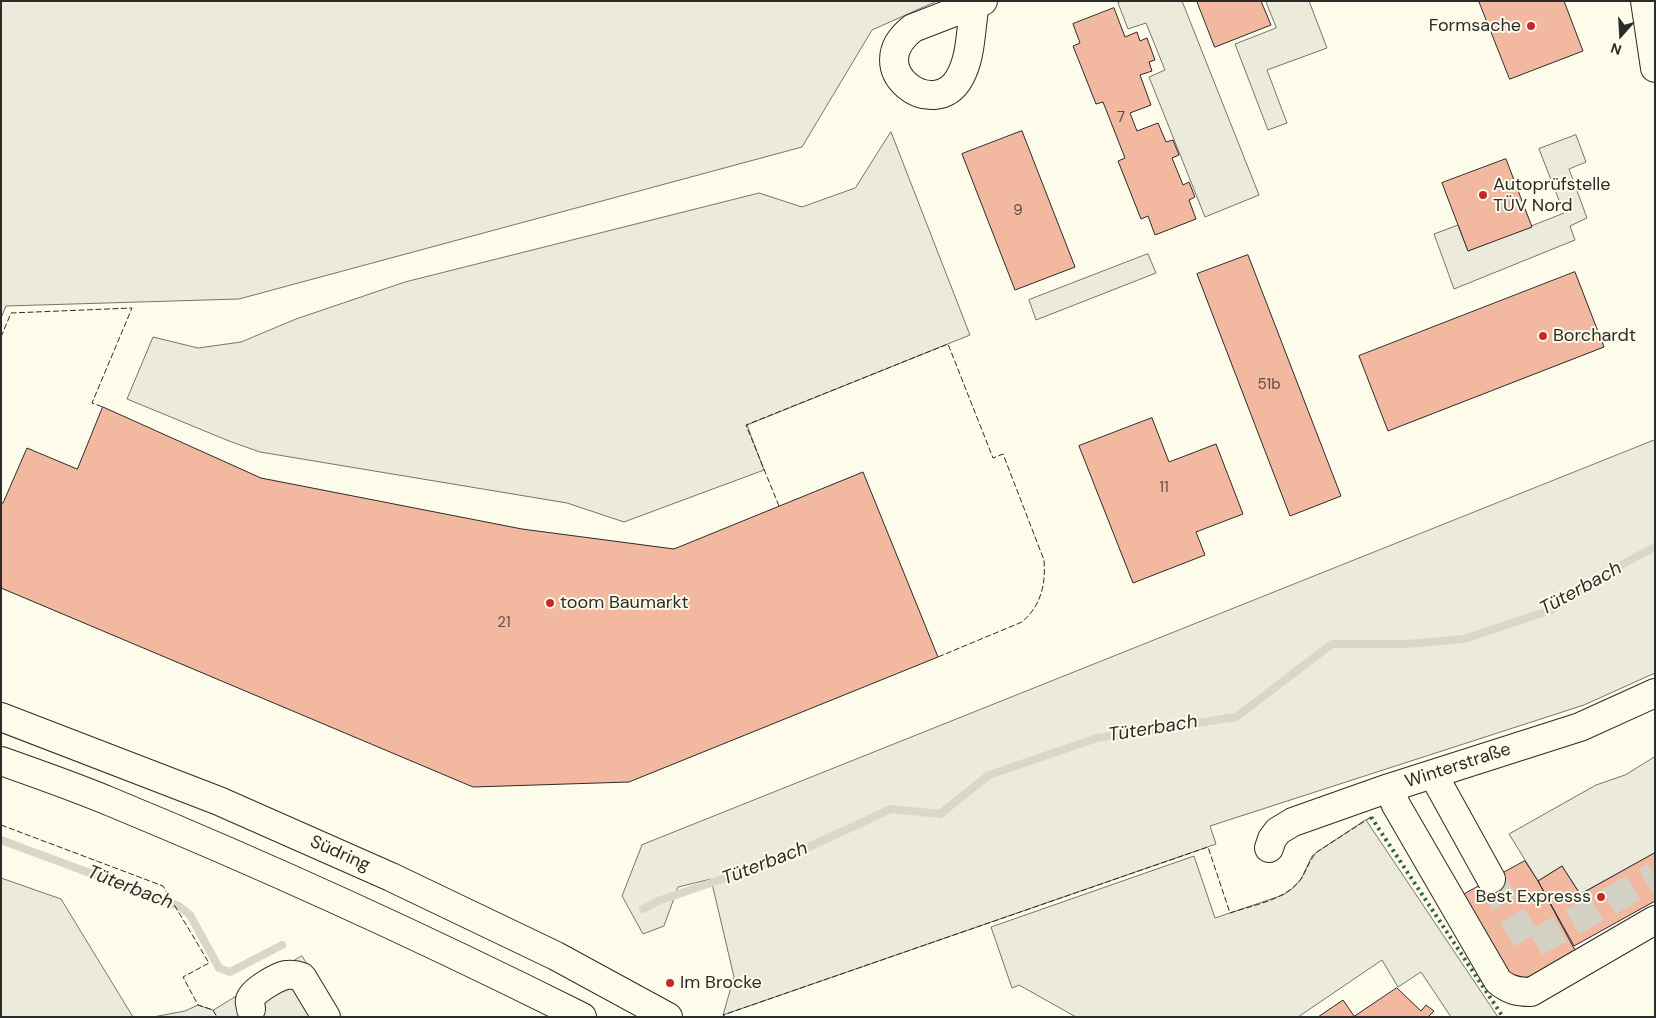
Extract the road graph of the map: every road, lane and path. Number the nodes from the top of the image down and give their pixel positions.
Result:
1 (1645, 1) edge
2 (1655, 68) edge
3 (1655, 694) edge
4 (1, 717) edge
5 (1, 761) edge
6 (1433, 774) junction
7 (1389, 788) junction
8 (1269, 848) dead end
9 (1491, 879) tunnel mouth
10 (1655, 920) edge
11 (251, 1009) dead end
12 (664, 1016) edge
13 (326, 1017) edge
14 (582, 1017) edge

1 - 2 main road
3 - 6 main road, Winterstraße
4 - 12 main road, Südring
5 - 14 main road
6 - 7 main road, Winterstraße
6 - 9 main road
7 - 8 main road, Winterstraße
7 - 10 main road
11 - 13 main road

